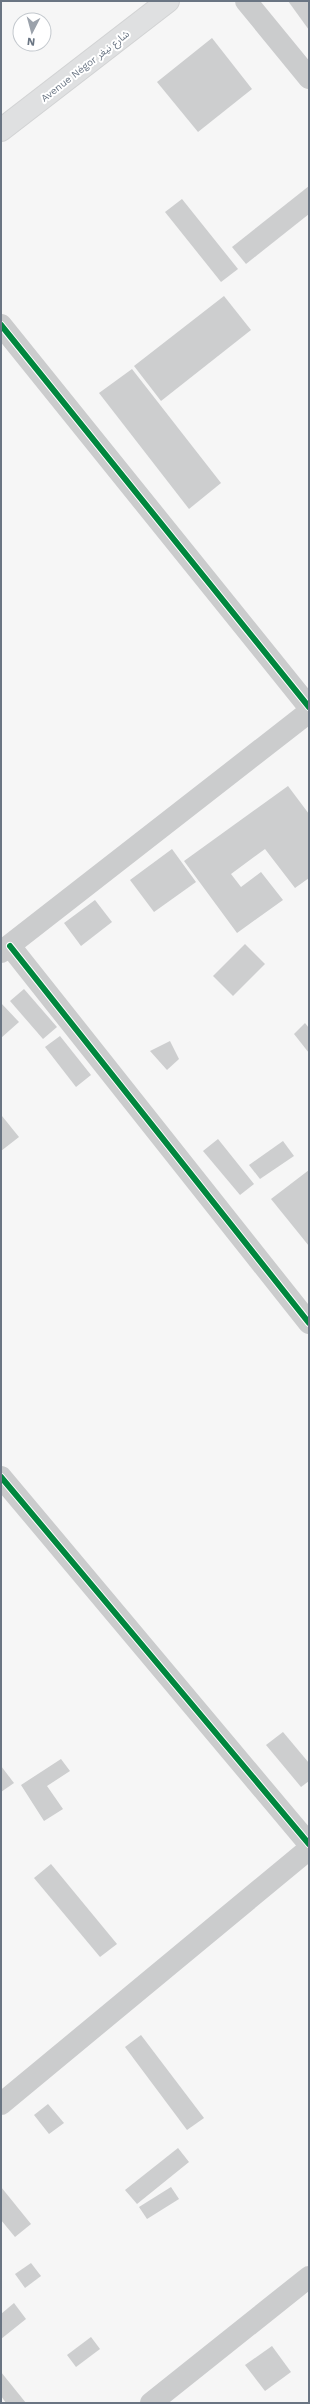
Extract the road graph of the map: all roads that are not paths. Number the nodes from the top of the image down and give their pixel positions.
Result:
1 (168, 1) edge
2 (246, 1) edge
3 (309, 78) edge
4 (1, 130) edge
5 (1, 325) edge
6 (309, 707) edge
7 (309, 712) edge
8 (5, 949) edge
9 (309, 1323) edge
10 (1, 1477) edge
11 (309, 1844) edge
12 (309, 1849) edge
13 (3, 2098) edge
14 (309, 2277) edge
15 (151, 2403) edge

1 - 4 main road, Avenue Négor شارع نيغر
2 - 3 street
5 - 6 street
7 - 8 street
8 - 9 street
10 - 11 street
12 - 13 street
14 - 15 street

